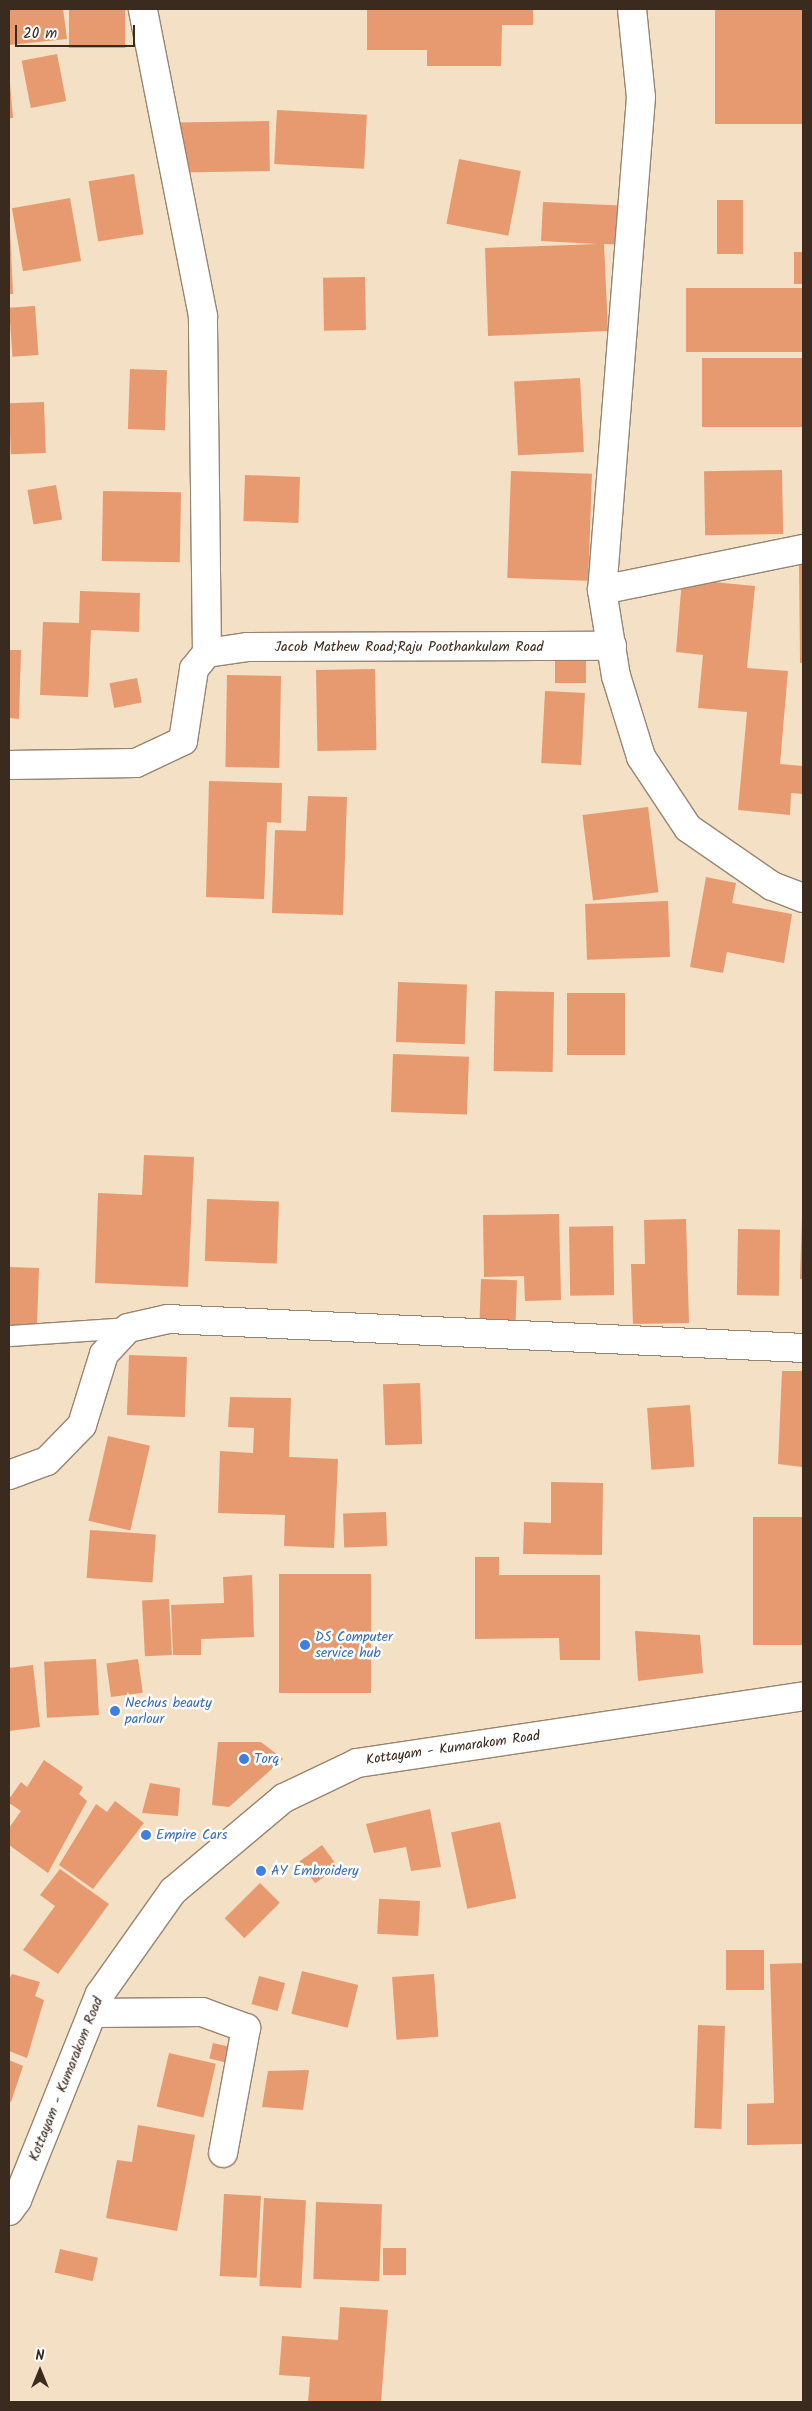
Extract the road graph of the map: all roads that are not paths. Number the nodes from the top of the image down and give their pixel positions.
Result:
1 (143, 9) edge
2 (632, 9) edge
3 (803, 550) edge
4 (602, 590) junction
5 (612, 646) junction
6 (206, 652) junction
7 (9, 765) edge
8 (803, 898) edge
9 (128, 1328) junction
10 (9, 1336) edge
11 (803, 1348) edge
12 (9, 1476) edge
13 (803, 1696) edge
14 (92, 2013) junction
15 (223, 2153) dead end
16 (9, 2211) edge

1 - 6 street
2 - 4 street
3 - 4 street
4 - 5 street
5 - 6 street, Jacob Mathew Road;Raju Poothankulam Road
5 - 8 street
6 - 7 street
9 - 10 lane
9 - 11 street
9 - 12 street
13 - 14 street, Kottayam - Kumarakom Road
14 - 15 street
14 - 16 street, Kottayam - Kumarakom Road

